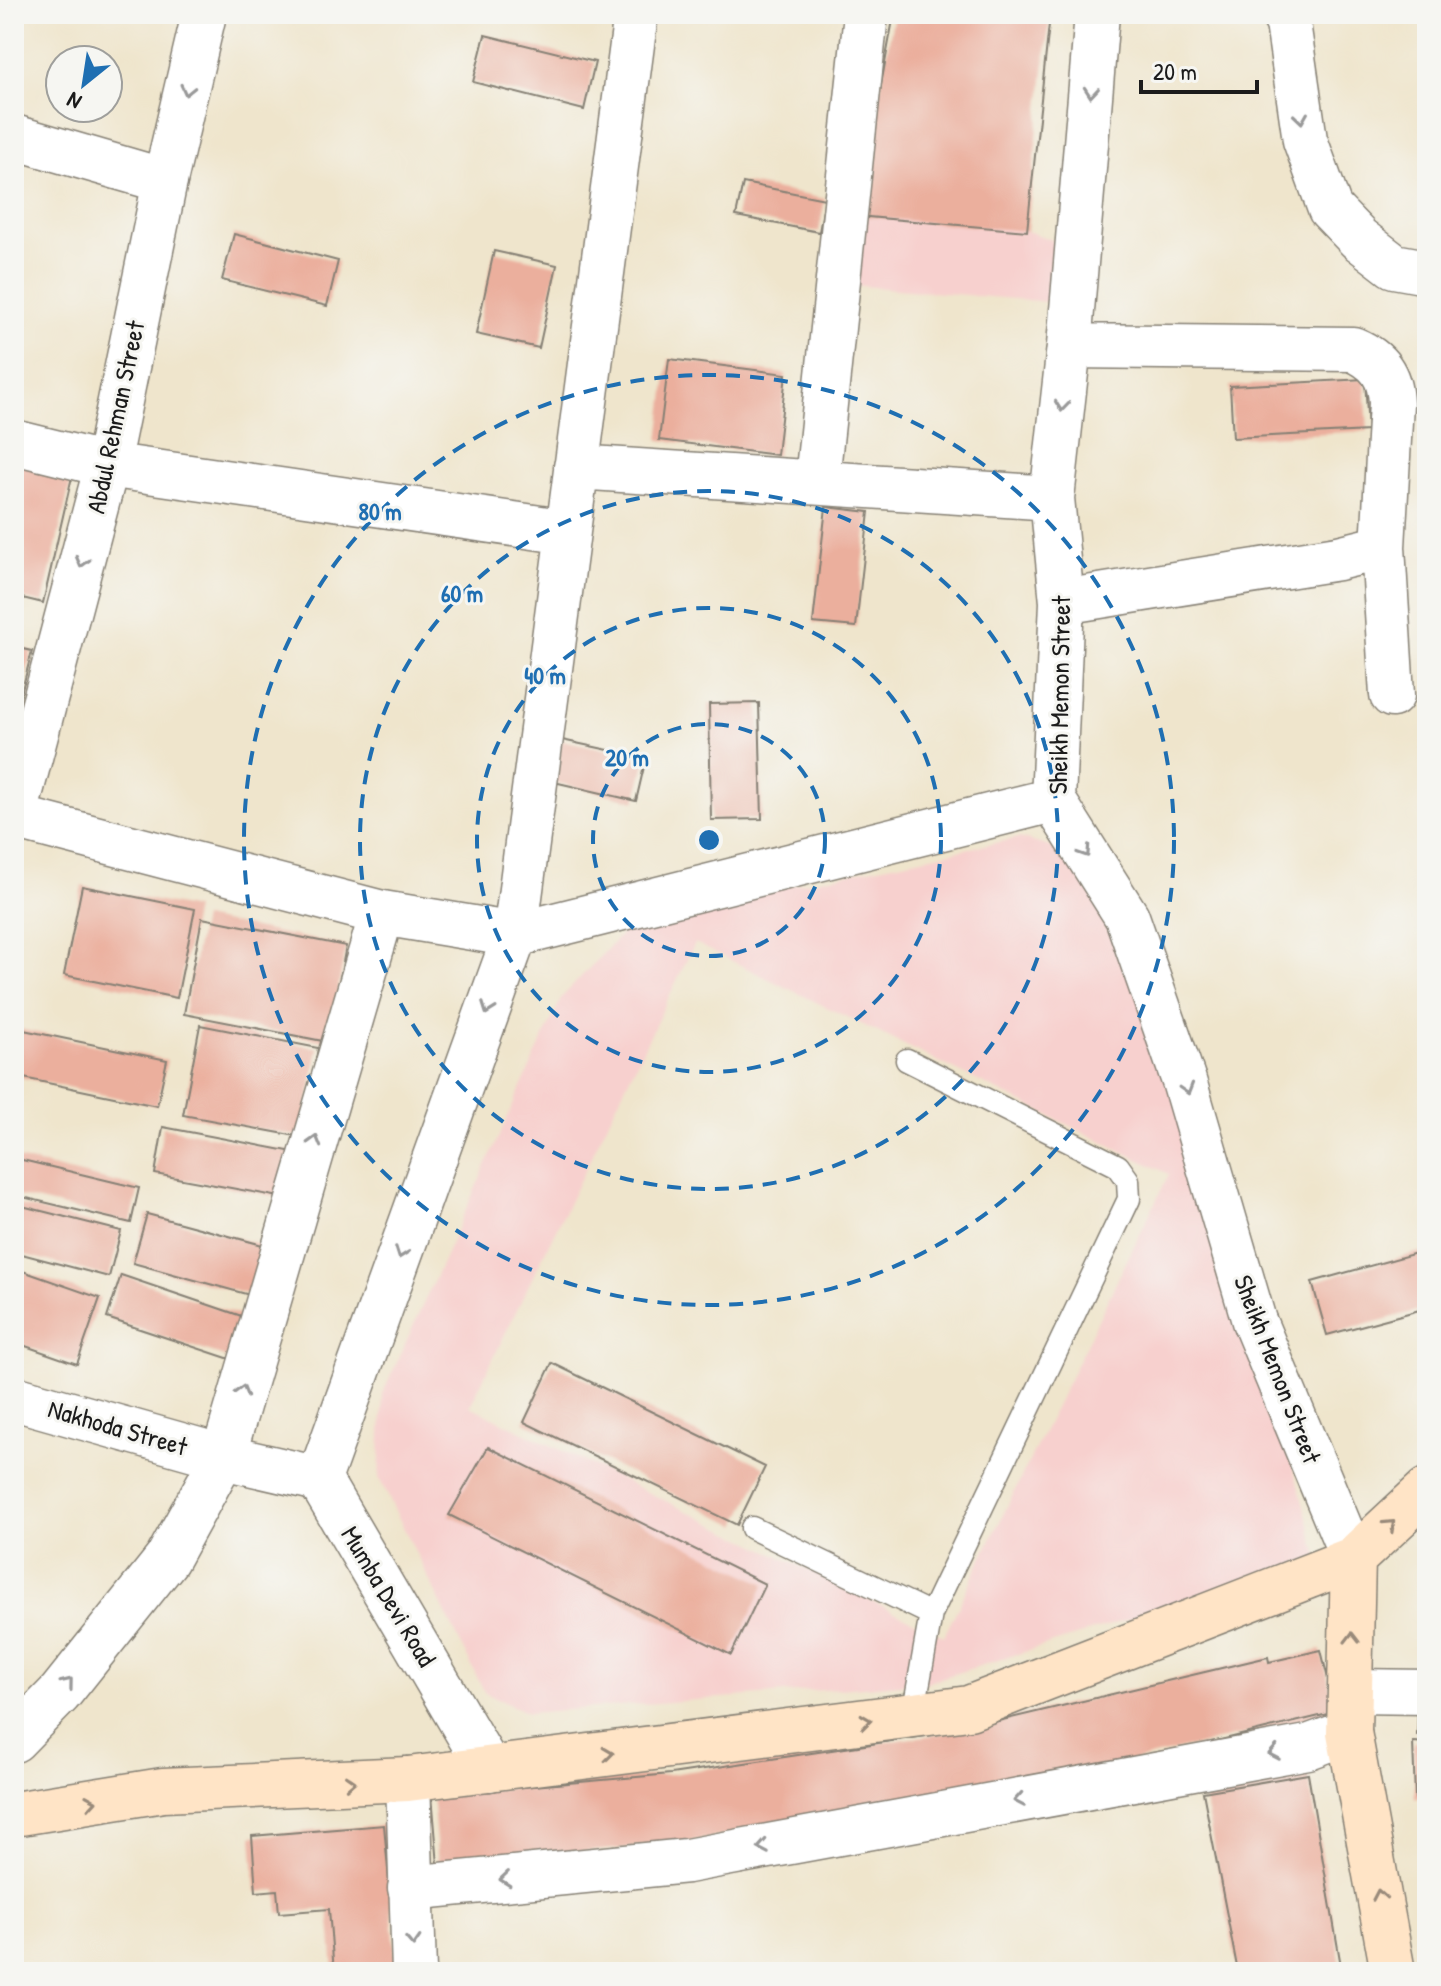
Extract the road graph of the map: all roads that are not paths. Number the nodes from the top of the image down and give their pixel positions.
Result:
1 (204, 14) edge
2 (636, 14) edge
3 (866, 14) edge
4 (1283, 14) edge
5 (1092, 15) edge
6 (14, 137) edge
7 (165, 181) junction
8 (1427, 272) edge
9 (1069, 346) junction
10 (14, 442) edge
11 (107, 465) junction
12 (576, 467) junction
13 (817, 480) junction
14 (1052, 498) junction
15 (568, 532) junction
16 (1383, 547) junction
17 (1062, 602) junction
18 (1392, 695) dead end
19 (1053, 800) junction
20 (14, 817) edge
21 (382, 913) junction
22 (515, 935) junction
23 (907, 1060) dead end
24 (14, 1398) edge
25 (223, 1457) junction
26 (319, 1479) junction
27 (1427, 1490) edge
28 (752, 1528) dead end
29 (1353, 1559) junction
30 (931, 1614) junction
31 (1427, 1692) edge
32 (1350, 1712) junction
33 (913, 1715) junction
34 (14, 1740) edge
35 (489, 1769) junction
36 (408, 1779) junction
37 (14, 1814) edge
38 (410, 1888) junction
39 (414, 1972) edge
40 (1393, 1972) edge

1 -> 7 street, Abdul Rehman Street
2 - 12 street
3 - 13 street
4 -> 8 street
5 -> 9 street, Sheikh Memon Street
6 - 7 street
7 - 11 street, Abdul Rehman Street
9 -> 14 street, Sheikh Memon Street
9 - 16 street
10 - 11 street
11 - 15 street
11 -> 20 street, Abdul Rehman Street
12 - 13 street
12 - 15 street
13 - 14 street
14 - 17 street, Sheikh Memon Street
15 - 22 street
16 - 17 street
16 - 18 street
17 - 19 street, Sheikh Memon Street
19 - 22 street
19 -> 29 street, Sheikh Memon Street
20 - 21 street
21 - 22 street
25 -> 21 street
22 -> 26 street
23 - 30 lane
24 - 25 street, Nakhoda Street
25 - 26 street, Nakhoda Street
34 -> 25 street
26 - 35 street, Mumba Devi Road
29 -> 27 main road
28 - 30 lane
32 -> 29 main road
29 - 33 main road
30 - 33 lane
31 - 32 street
32 -> 38 street
40 -> 32 main road
35 -> 33 main road
35 - 36 main road
37 -> 36 main road
36 - 38 street
38 -> 39 street

